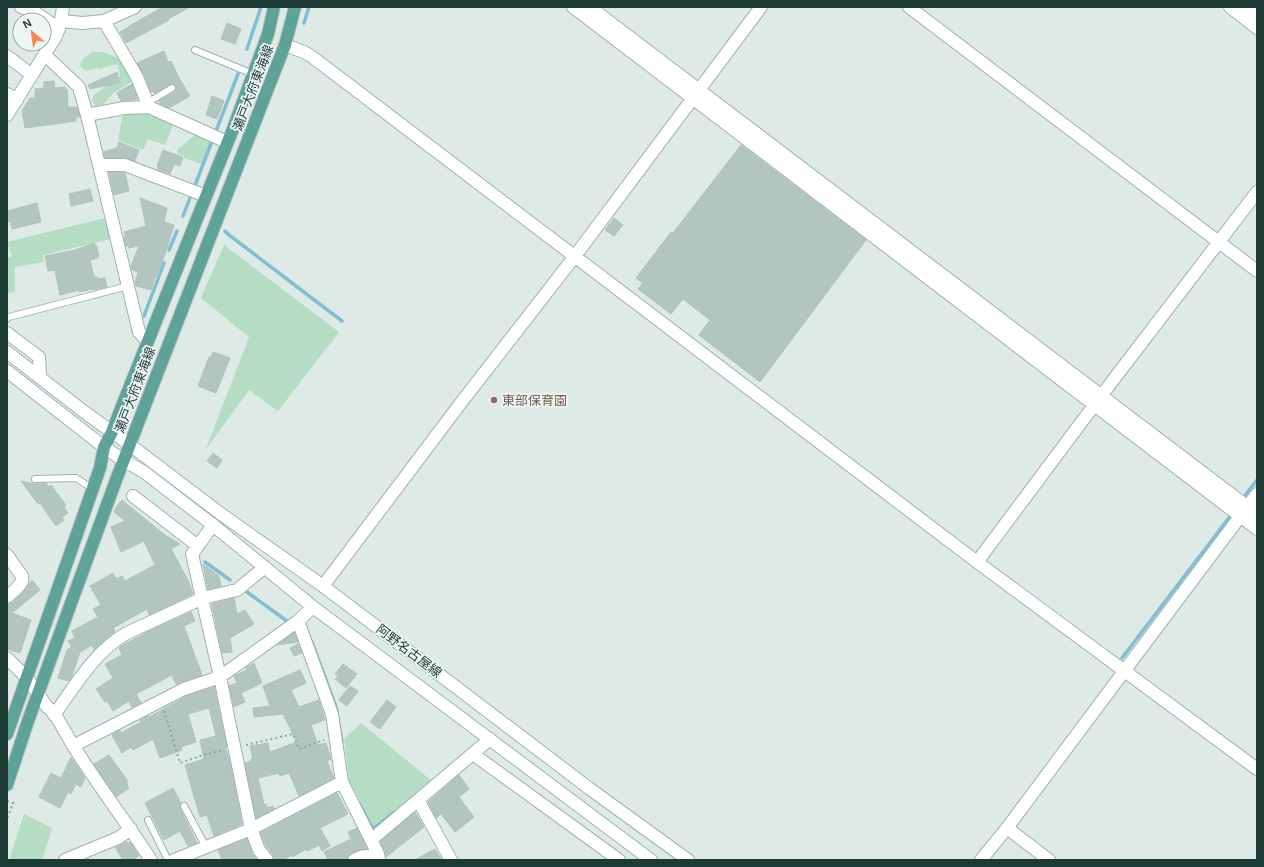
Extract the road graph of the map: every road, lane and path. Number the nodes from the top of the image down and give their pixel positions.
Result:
1 (21, 7) edge
2 (63, 7) edge
3 (135, 7) edge
4 (274, 7) edge
5 (295, 7) edge
6 (573, 7) edge
7 (590, 7) edge
8 (762, 7) edge
9 (909, 7) edge
10 (1230, 7) edge
11 (1247, 7) edge
12 (1257, 15) edge
13 (104, 21) junction
14 (60, 25) junction
15 (1257, 28) edge
16 (285, 45) junction
17 (195, 50) dead end
18 (45, 55) junction
19 (7, 56) edge
20 (253, 74) junction
21 (32, 75) junction
22 (172, 88) dead end
23 (695, 94) junction
24 (12, 97) edge
25 (148, 105) junction
26 (7, 114) edge
27 (87, 115) junction
28 (227, 142) junction
29 (99, 164) junction
30 (1257, 192) edge
31 (206, 196) junction
32 (1219, 242) junction
33 (575, 256) junction
34 (1257, 271) edge
35 (128, 286) junction
36 (7, 319) edge
37 (7, 333) edge
38 (147, 341) junction
39 (7, 352) edge
40 (7, 371) edge
41 (40, 377) junction
42 (1098, 400) junction
43 (112, 432) junction
44 (129, 444) junction
45 (104, 447) junction
46 (123, 460) junction
47 (35, 479) dead end
48 (93, 489) junction
49 (1257, 494) edge
50 (133, 496) dead end
51 (1248, 513) edge
52 (213, 525) junction
53 (1257, 529) edge
54 (198, 546) junction
55 (7, 555) edge
56 (977, 562) junction
57 (265, 567) junction
58 (324, 586) junction
59 (7, 597) edge
60 (203, 598) junction
61 (313, 607) junction
62 (298, 620) junction
63 (7, 658) edge
64 (1125, 670) junction
65 (220, 677) junction
66 (27, 678) junction
67 (38, 694) junction
68 (54, 715) junction
69 (8, 728) edge
70 (490, 739) junction
71 (73, 746) junction
72 (473, 754) junction
73 (1257, 769) edge
74 (342, 782) junction
75 (7, 785) edge
76 (418, 800) junction
77 (7, 801) edge
78 (184, 806) dead end
79 (7, 820) edge
80 (148, 820) dead end
81 (1007, 828) junction
82 (131, 829) junction
83 (251, 829) junction
84 (371, 840) junction
85 (206, 847) junction
86 (378, 857) edge
87 (65, 860) edge
88 (151, 860) edge
89 (168, 860) edge
90 (174, 860) edge
91 (267, 860) edge
92 (354, 860) edge
93 (451, 860) edge
94 (619, 860) edge
95 (651, 860) edge
96 (688, 860) edge
97 (981, 860) edge
98 (1049, 860) edge

1 - 14 street
2 - 14 street
3 - 13 street
4 - 20 main road, 瀬戸大府東海線
5 - 16 main road, 瀬戸大府東海線
6 - 23 street
7 - 23 street
8 - 23 street
9 - 32 street
10 - 15 street
11 - 12 street
13 - 14 street
13 - 25 street
14 - 18 street
16 - 33 street
16 - 44 main road, 瀬戸大府東海線
17 - 20 lane
18 - 21 street
18 - 27 street
19 - 21 street
20 - 28 main road, 瀬戸大府東海線
21 - 24 street
22 - 25 lane
23 - 33 street
23 - 42 street
24 - 26 street
25 - 27 street
25 - 28 street
27 - 29 street
28 - 31 main road, 瀬戸大府東海線
29 - 31 street
29 - 35 street
30 - 32 street
31 - 38 main road, 瀬戸大府東海線
32 - 34 street
32 - 42 street
33 - 56 street
33 - 58 street
35 - 36 lane
35 - 38 street
37 - 41 street
38 - 43 main road, 瀬戸大府東海線
39 - 41 street, 阿野名古屋線
40 - 45 street, 阿野名古屋線
41 - 43 street, 阿野名古屋線
42 - 51 street
42 - 56 street
43 - 44 street, 阿野名古屋線
43 - 45 main road, 瀬戸大府東海線
44 - 46 main road, 瀬戸大府東海線
44 - 58 street, 阿野名古屋線
45 - 46 street, 阿野名古屋線
45 - 48 main road, 瀬戸大府東海線
46 - 52 street, 阿野名古屋線
46 - 67 main road, 瀬戸大府東海線
47 - 48 lane
48 - 66 main road, 瀬戸大府東海線
49 - 51 street
50 - 54 street
51 - 53 street
51 - 64 street
52 - 54 street
52 - 57 street, 阿野名古屋線
54 - 60 street
55 - 59 street
56 - 64 street
57 - 60 street
57 - 61 street, 阿野名古屋線
58 - 96 street, 阿野名古屋線
60 - 65 street
60 - 68 street
61 - 62 street
61 - 70 street, 阿野名古屋線
62 - 65 street
62 - 74 street
63 - 66 street
64 - 73 street
64 - 81 street
65 - 71 street
65 - 83 street
66 - 67 street
66 - 69 main road, 瀬戸大府東海線
67 - 68 street
67 - 75 main road, 瀬戸大府東海線
68 - 71 street
70 - 72 street
70 - 95 street, 阿野名古屋線
71 - 82 street
72 - 76 street
72 - 94 street
74 - 83 street
74 - 84 street
76 - 84 street
76 - 93 street
77 - 79 path
78 - 85 lane
80 - 89 lane
81 - 97 street
81 - 98 street
82 - 87 street
82 - 88 street
83 - 85 street
83 - 91 street
84 - 86 street
85 - 90 street
86 - 92 street

